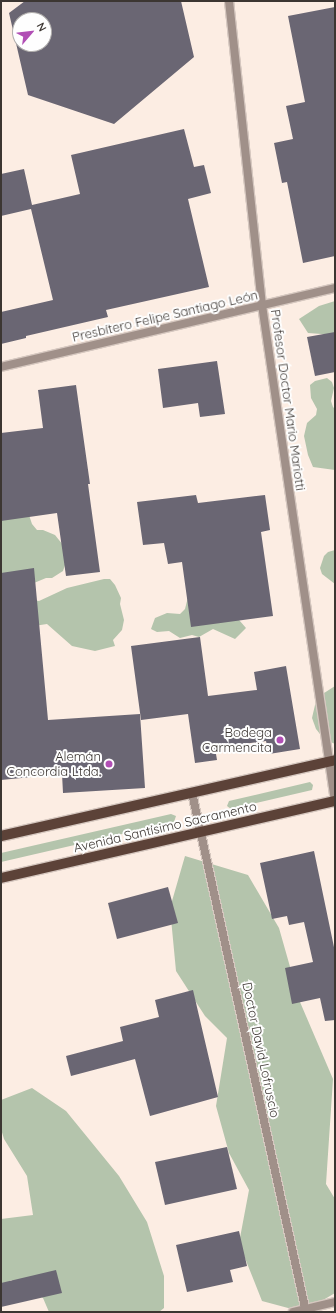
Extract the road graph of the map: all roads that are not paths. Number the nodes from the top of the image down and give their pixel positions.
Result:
1 (229, 1) edge
2 (335, 288) edge
3 (262, 305) junction
4 (1, 366) edge
5 (332, 760) edge
6 (192, 793) junction
7 (335, 801) edge
8 (200, 832) junction
9 (1, 836) edge
10 (1, 878) edge
11 (335, 1302) edge
12 (306, 1311) edge
13 (293, 1312) edge

1 - 3 street, Profesor Doctor Mario Mariotti
2 - 3 street, Presbítero Felipe Santiago León
3 - 4 street, Presbítero Felipe Santiago León
3 - 5 street, Profesor Doctor Mario Mariotti
5 - 6 main road
5 - 7 street, Profesor Doctor Mario Mariotti
6 - 8 street, Doctor David Lofruscio
6 - 9 main road
7 - 8 main road, Avenida Santísimo Sacramento
8 - 10 main road, Avenida Santísimo Sacramento
8 - 12 street, Doctor David Lofruscio
11 - 12 street
12 - 13 street

